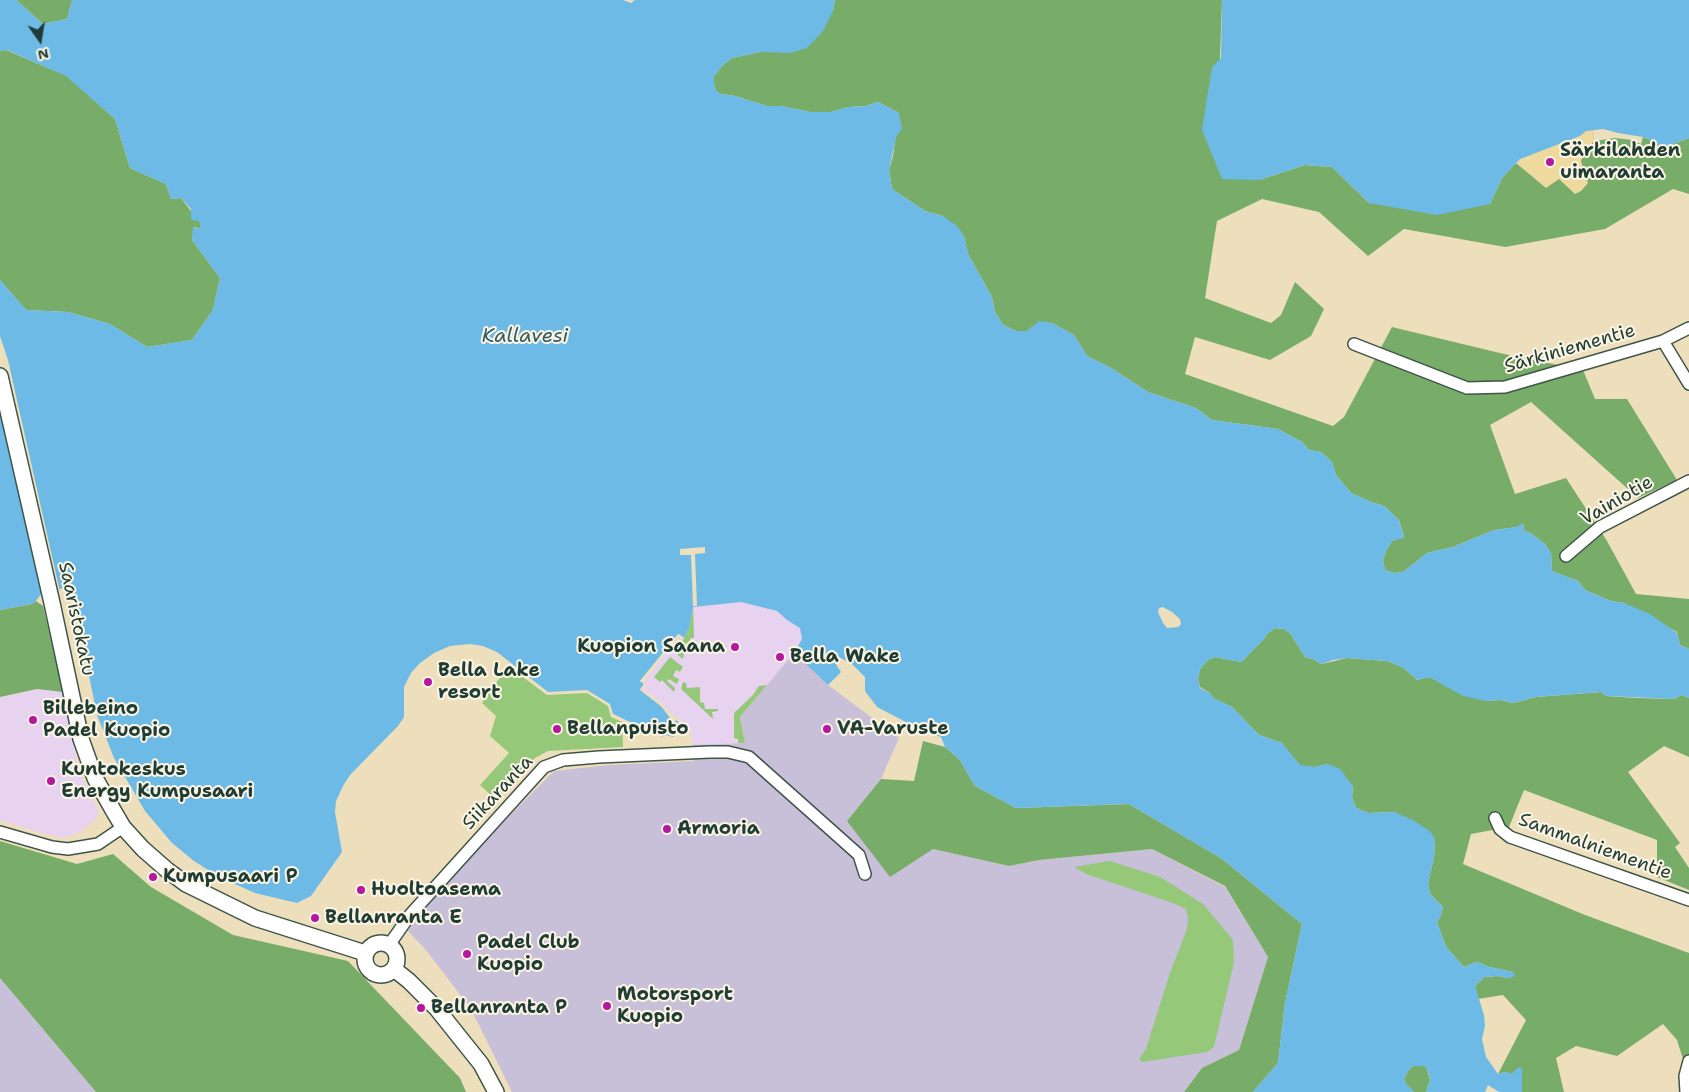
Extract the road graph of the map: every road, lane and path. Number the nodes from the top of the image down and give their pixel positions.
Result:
1 (1689, 328) edge
2 (1663, 341) junction
3 (1354, 344) dead end
4 (0, 376) edge
5 (1689, 384) edge
6 (1689, 481) edge
7 (1566, 556) dead end
8 (1495, 818) dead end
9 (123, 827) junction
10 (0, 832) edge
11 (865, 874) dead end
12 (1689, 900) edge
13 (389, 945) junction
14 (365, 952) junction
15 (394, 969) junction
16 (1689, 1061) edge
17 (496, 1092) edge
18 (1686, 1092) edge

1 - 2 street
2 - 3 street, Särkiniementie
2 - 5 street, Särkiniementie
4 - 9 main road, Saaristokatu
6 - 7 street, Vainiotie
8 - 12 street, Sammalniementie
9 - 10 street
9 - 14 main road, Saaristokatu
11 - 13 street, Siikaranta
13 - 14 main road
13 - 15 main road
14 - 15 main road
15 - 17 main road
16 - 18 street

